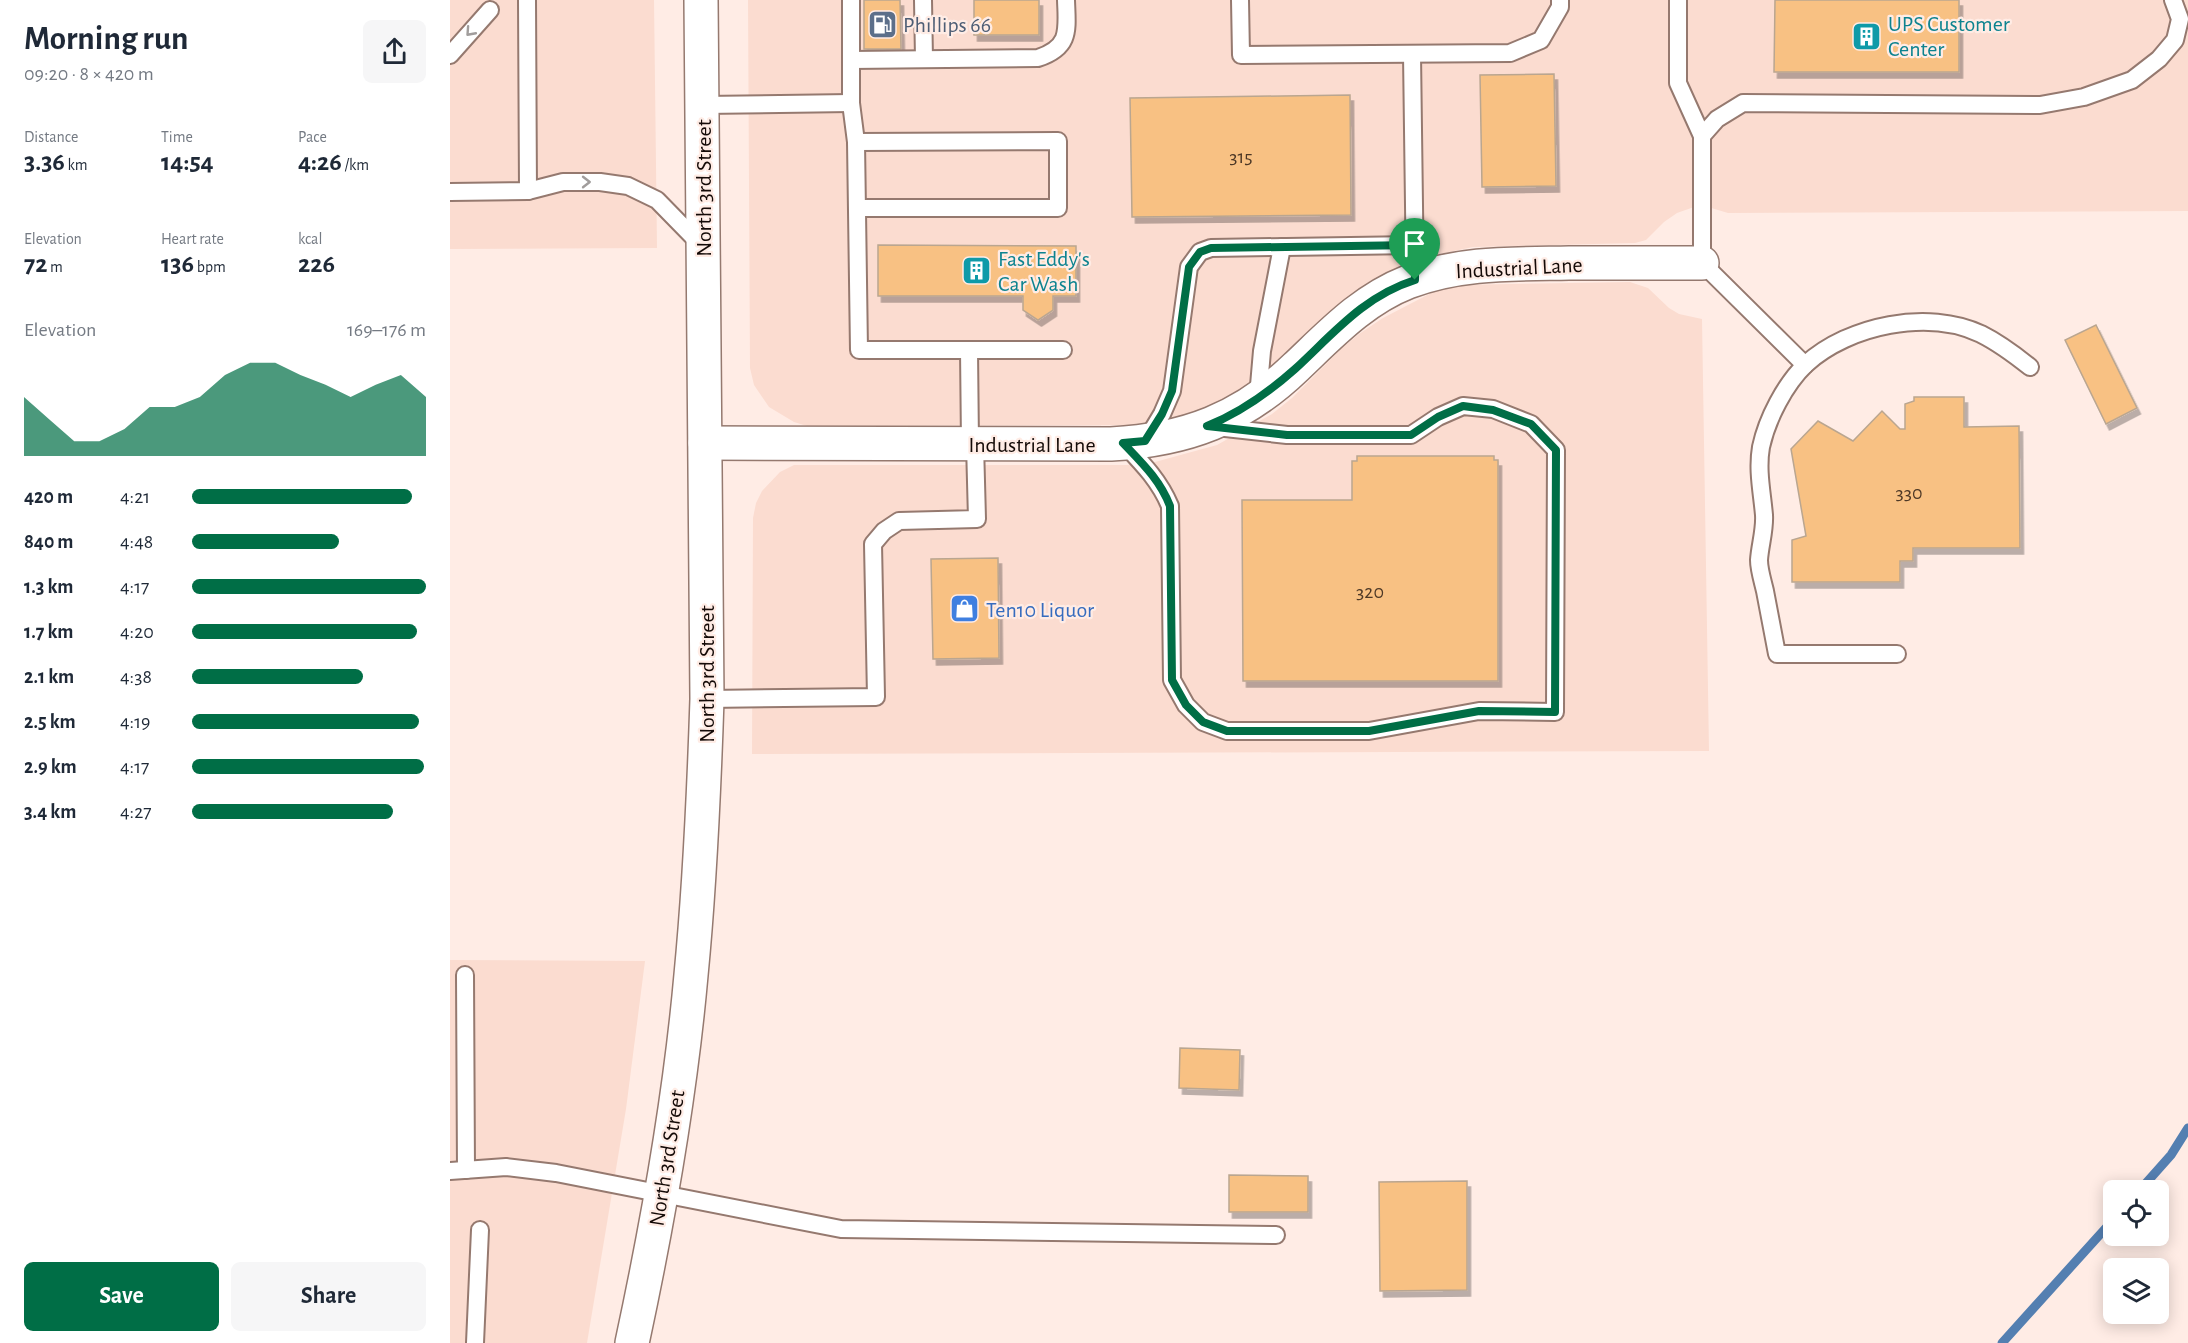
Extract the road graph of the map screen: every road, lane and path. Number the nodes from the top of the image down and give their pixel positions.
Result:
1 (527, 0) edge
2 (701, 0) edge
3 (850, 0) edge
4 (923, 0) edge
5 (1066, 0) edge
6 (1240, 0) edge
7 (1560, 0) edge
8 (1678, 0) edge
9 (2173, 0) edge
10 (490, 10) dead end
11 (1412, 54) junction
12 (450, 55) edge
13 (924, 59) junction
14 (851, 60) junction
15 (851, 103) junction
16 (703, 105) junction
17 (1702, 136) junction
18 (856, 142) junction
19 (528, 191) junction
20 (450, 192) edge
21 (857, 208) junction
22 (1415, 245) junction
23 (1282, 247) junction
24 (704, 248) junction
25 (1702, 263) junction
26 (1415, 280) junction
27 (969, 350) junction
28 (1063, 350) dead end
29 (1805, 365) junction
30 (2030, 367) dead end
31 (1258, 399) junction
32 (1207, 426) junction
33 (1134, 442) junction
34 (705, 443) junction
35 (973, 444) junction
36 (1897, 654) dead end
37 (707, 699) junction
38 (465, 975) dead end
39 (458, 1170) edge
40 (660, 1194) junction
41 (480, 1230) dead end
42 (1276, 1235) dead end
43 (475, 1343) edge
44 (632, 1343) edge

1 - 19 lane
2 - 16 main road, North 3rd Street
3 - 14 lane
4 - 13 lane
5 - 13 lane
6 - 11 lane
7 - 11 lane
8 - 17 lane
9 - 17 lane
10 -> 12 lane
11 - 22 lane
13 - 14 lane
14 - 15 lane
15 - 16 lane
15 - 18 lane
16 - 24 main road, North 3rd Street
17 - 25 lane
18 - 21 lane
18 - 21 lane
19 - 20 lane
19 -> 24 lane
21 - 27 lane
22 - 23 lane
22 - 26 lane
23 - 31 lane
23 - 33 lane
24 - 34 main road, North 3rd Street
25 - 26 main road, Industrial Lane
25 - 29 lane
26 - 31 main road, Industrial Lane
27 - 28 lane
27 - 35 lane
29 - 30 lane
29 - 36 lane
31 - 32 main road, Industrial Lane
32 - 33 main road, Industrial Lane
32 - 33 lane
33 - 35 main road, Industrial Lane
34 - 35 main road, Industrial Lane
34 - 37 main road, North 3rd Street
35 - 37 lane
37 - 40 main road, North 3rd Street
38 - 39 lane
39 - 40 lane
40 - 42 lane
40 - 44 main road, North 3rd Street
41 - 43 lane

